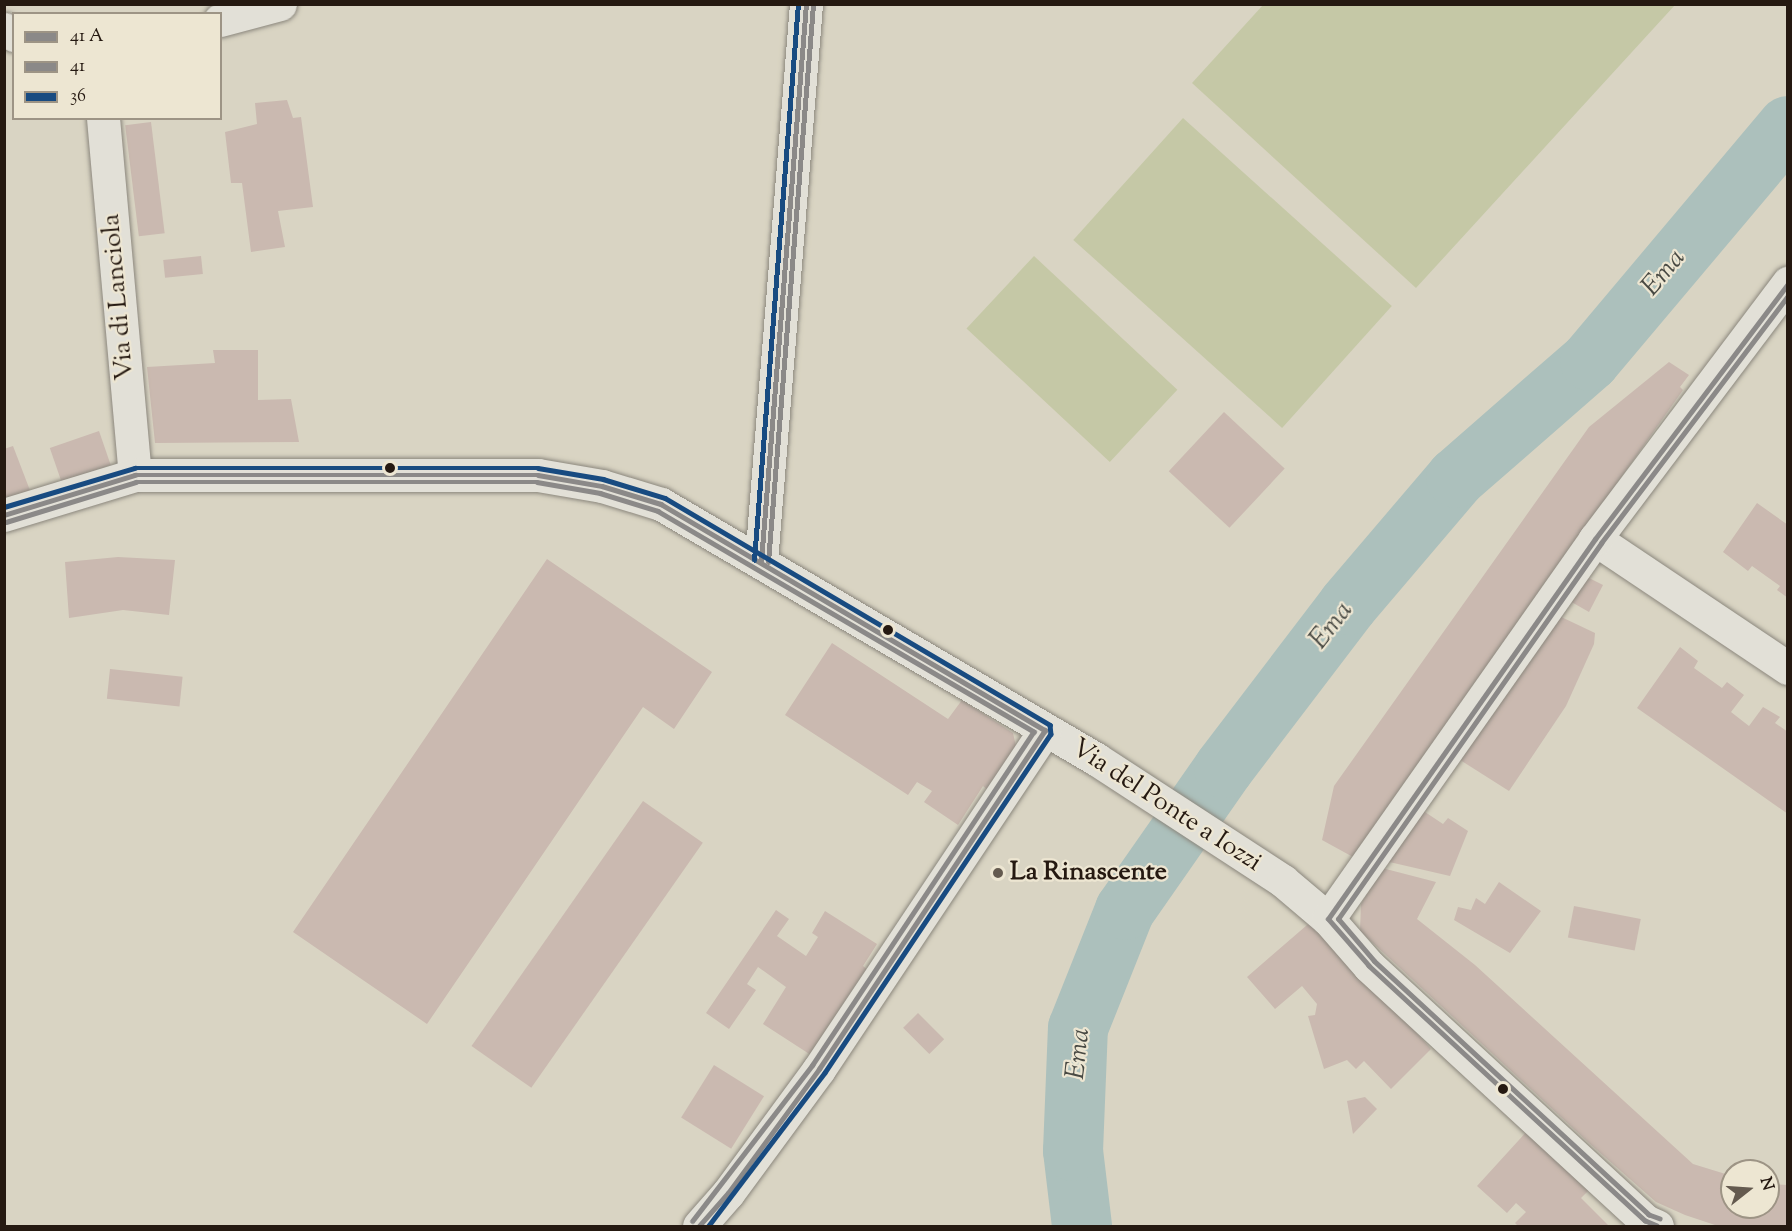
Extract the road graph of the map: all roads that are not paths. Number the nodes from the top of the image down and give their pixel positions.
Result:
1 (280, 4) edge
2 (806, 4) edge
3 (222, 19) edge
4 (103, 120) edge
5 (1788, 283) edge
6 (135, 475) junction
7 (4, 515) edge
8 (1594, 539) junction
9 (761, 561) junction
10 (1788, 668) edge
11 (1045, 730) junction
12 (1328, 919) junction
13 (699, 1227) edge
14 (1658, 1227) edge

1 - 3 street
2 - 9 street
4 - 6 street, Via di Lanciola
5 - 8 street
6 - 7 street, Via del Ponte a Iozzi
6 - 9 street, Via del Ponte a Iozzi
8 - 10 street
8 - 12 street
9 - 11 street, Via del Ponte a Iozzi
11 - 12 street, Via del Ponte a Iozzi
11 - 13 street
12 - 14 street, Via del Ponte a Iozzi

